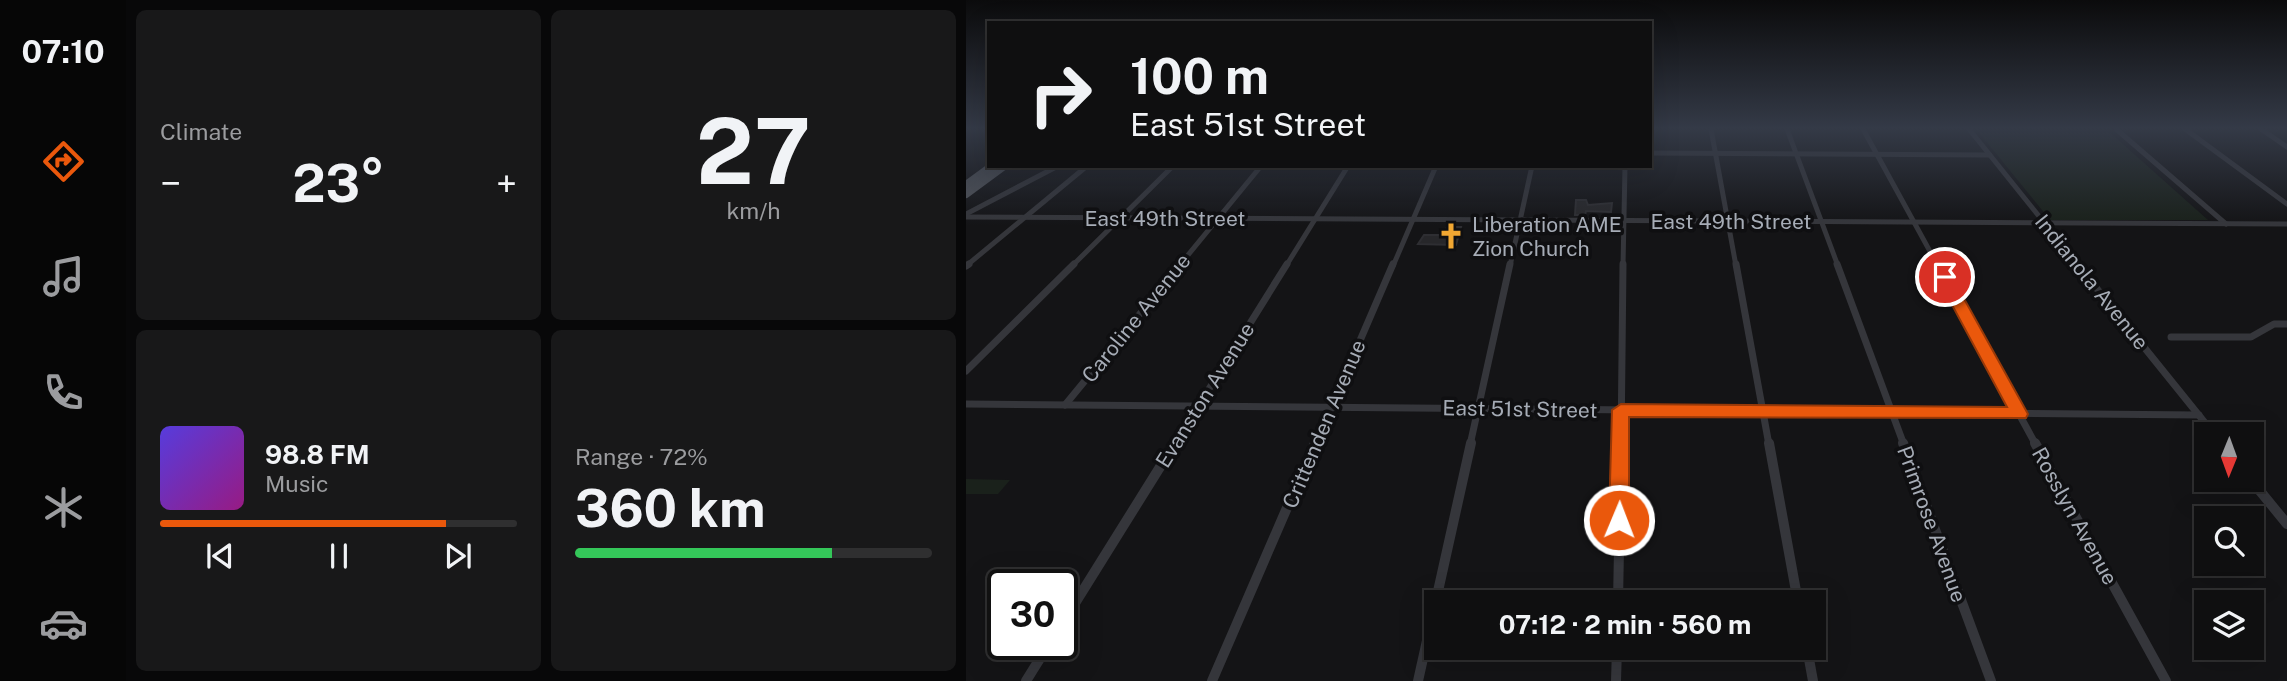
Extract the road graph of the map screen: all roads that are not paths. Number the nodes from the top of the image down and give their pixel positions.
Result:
1 (1716, 161) edge
2 (1798, 161) edge
3 (1881, 161) edge
4 (1995, 161) edge
5 (2153, 161) edge
6 (2228, 161) edge
7 (990, 168) edge
8 (1000, 168) edge
9 (1054, 168) edge
10 (1085, 168) edge
11 (1171, 168) edge
12 (1259, 168) edge
13 (1347, 168) edge
14 (1435, 168) edge
15 (1532, 168) edge
16 (1625, 168) edge
17 (971, 184) edge
18 (966, 194) edge
19 (2287, 204) edge
20 (966, 216) edge
21 (1024, 218) junction
22 (1121, 218) junction
23 (1218, 219) junction
24 (1315, 219) junction
25 (1412, 220) junction
26 (1520, 220) junction
27 (1624, 221) junction
28 (1728, 221) junction
29 (1821, 222) junction
30 (1914, 222) junction
31 (2045, 223) junction
32 (2226, 224) junction
33 (2287, 224) edge
34 (966, 266) edge
35 (2287, 324) edge
36 (2171, 337) dead end
37 (966, 371) edge
38 (966, 404) edge
39 (1065, 405) junction
40 (1198, 406) junction
41 (1331, 407) junction
42 (1478, 409) junction
43 (1621, 410) junction
44 (1763, 411) junction
45 (1891, 412) junction
46 (2019, 414) junction
47 (2199, 415) junction
48 (2205, 422) edge
49 (2261, 492) edge
50 (2287, 524) edge
51 (1618, 590) edge
52 (1796, 590) edge
53 (1078, 598) edge
54 (1039, 660) edge
55 (1617, 660) edge
56 (1809, 660) edge
57 (1026, 681) edge
58 (1212, 681) edge
59 (1418, 681) edge
60 (1616, 681) edge
61 (1813, 681) edge
62 (1991, 681) edge
63 (2166, 681) edge

1 - 28 street
2 - 29 street, Primrose Avenue
3 - 30 street, Rosslyn Avenue
4 - 31 street, Indianola Avenue
5 - 32 street
6 - 19 street
7 - 17 main road
8 - 17 main road
9 - 20 street
10 - 21 street
11 - 22 street
12 - 23 street, Caroline Avenue
13 - 24 street, Evanston Avenue
14 - 25 street, Crittenden Avenue
15 - 26 street
16 - 27 street
17 - 18 main road
20 - 21 street, East 49th Street
21 - 22 street, East 49th Street
21 - 34 street
22 - 23 street, East 49th Street
22 - 37 street
23 - 24 street, East 49th Street
23 - 39 street, Caroline Avenue
24 - 25 street, East 49th Street
24 - 40 street, Evanston Avenue
25 - 26 street, East 49th Street
25 - 41 street, Crittenden Avenue
26 - 27 street, East 49th Street
26 - 42 street
27 - 28 street, East 49th Street
27 - 43 street
28 - 29 street, East 49th Street
28 - 44 street
29 - 30 street, East 49th Street
29 - 45 street, Primrose Avenue
30 - 31 street, East 49th Street
30 - 46 street, Rosslyn Avenue
31 - 32 street, East 49th Street
31 - 47 street, Indianola Avenue
32 - 33 street, East 49th Street
35 - 36 street
38 - 39 street, East 51st Street
39 - 40 street, East 51st Street
40 - 41 street, East 51st Street
40 - 53 street, Evanston Avenue
41 - 42 street, East 51st Street
41 - 58 street, Crittenden Avenue
42 - 43 street, East 51st Street
42 - 59 street
43 - 44 street, East 51st Street
43 - 51 street
44 - 45 street, East 51st Street
44 - 52 street
45 - 46 street, East 51st Street
45 - 62 street, Primrose Avenue
46 - 47 street, East 51st Street
46 - 63 street, Rosslyn Avenue
47 - 48 street, Indianola Avenue
49 - 50 street
54 - 57 street
55 - 60 street
56 - 61 street

